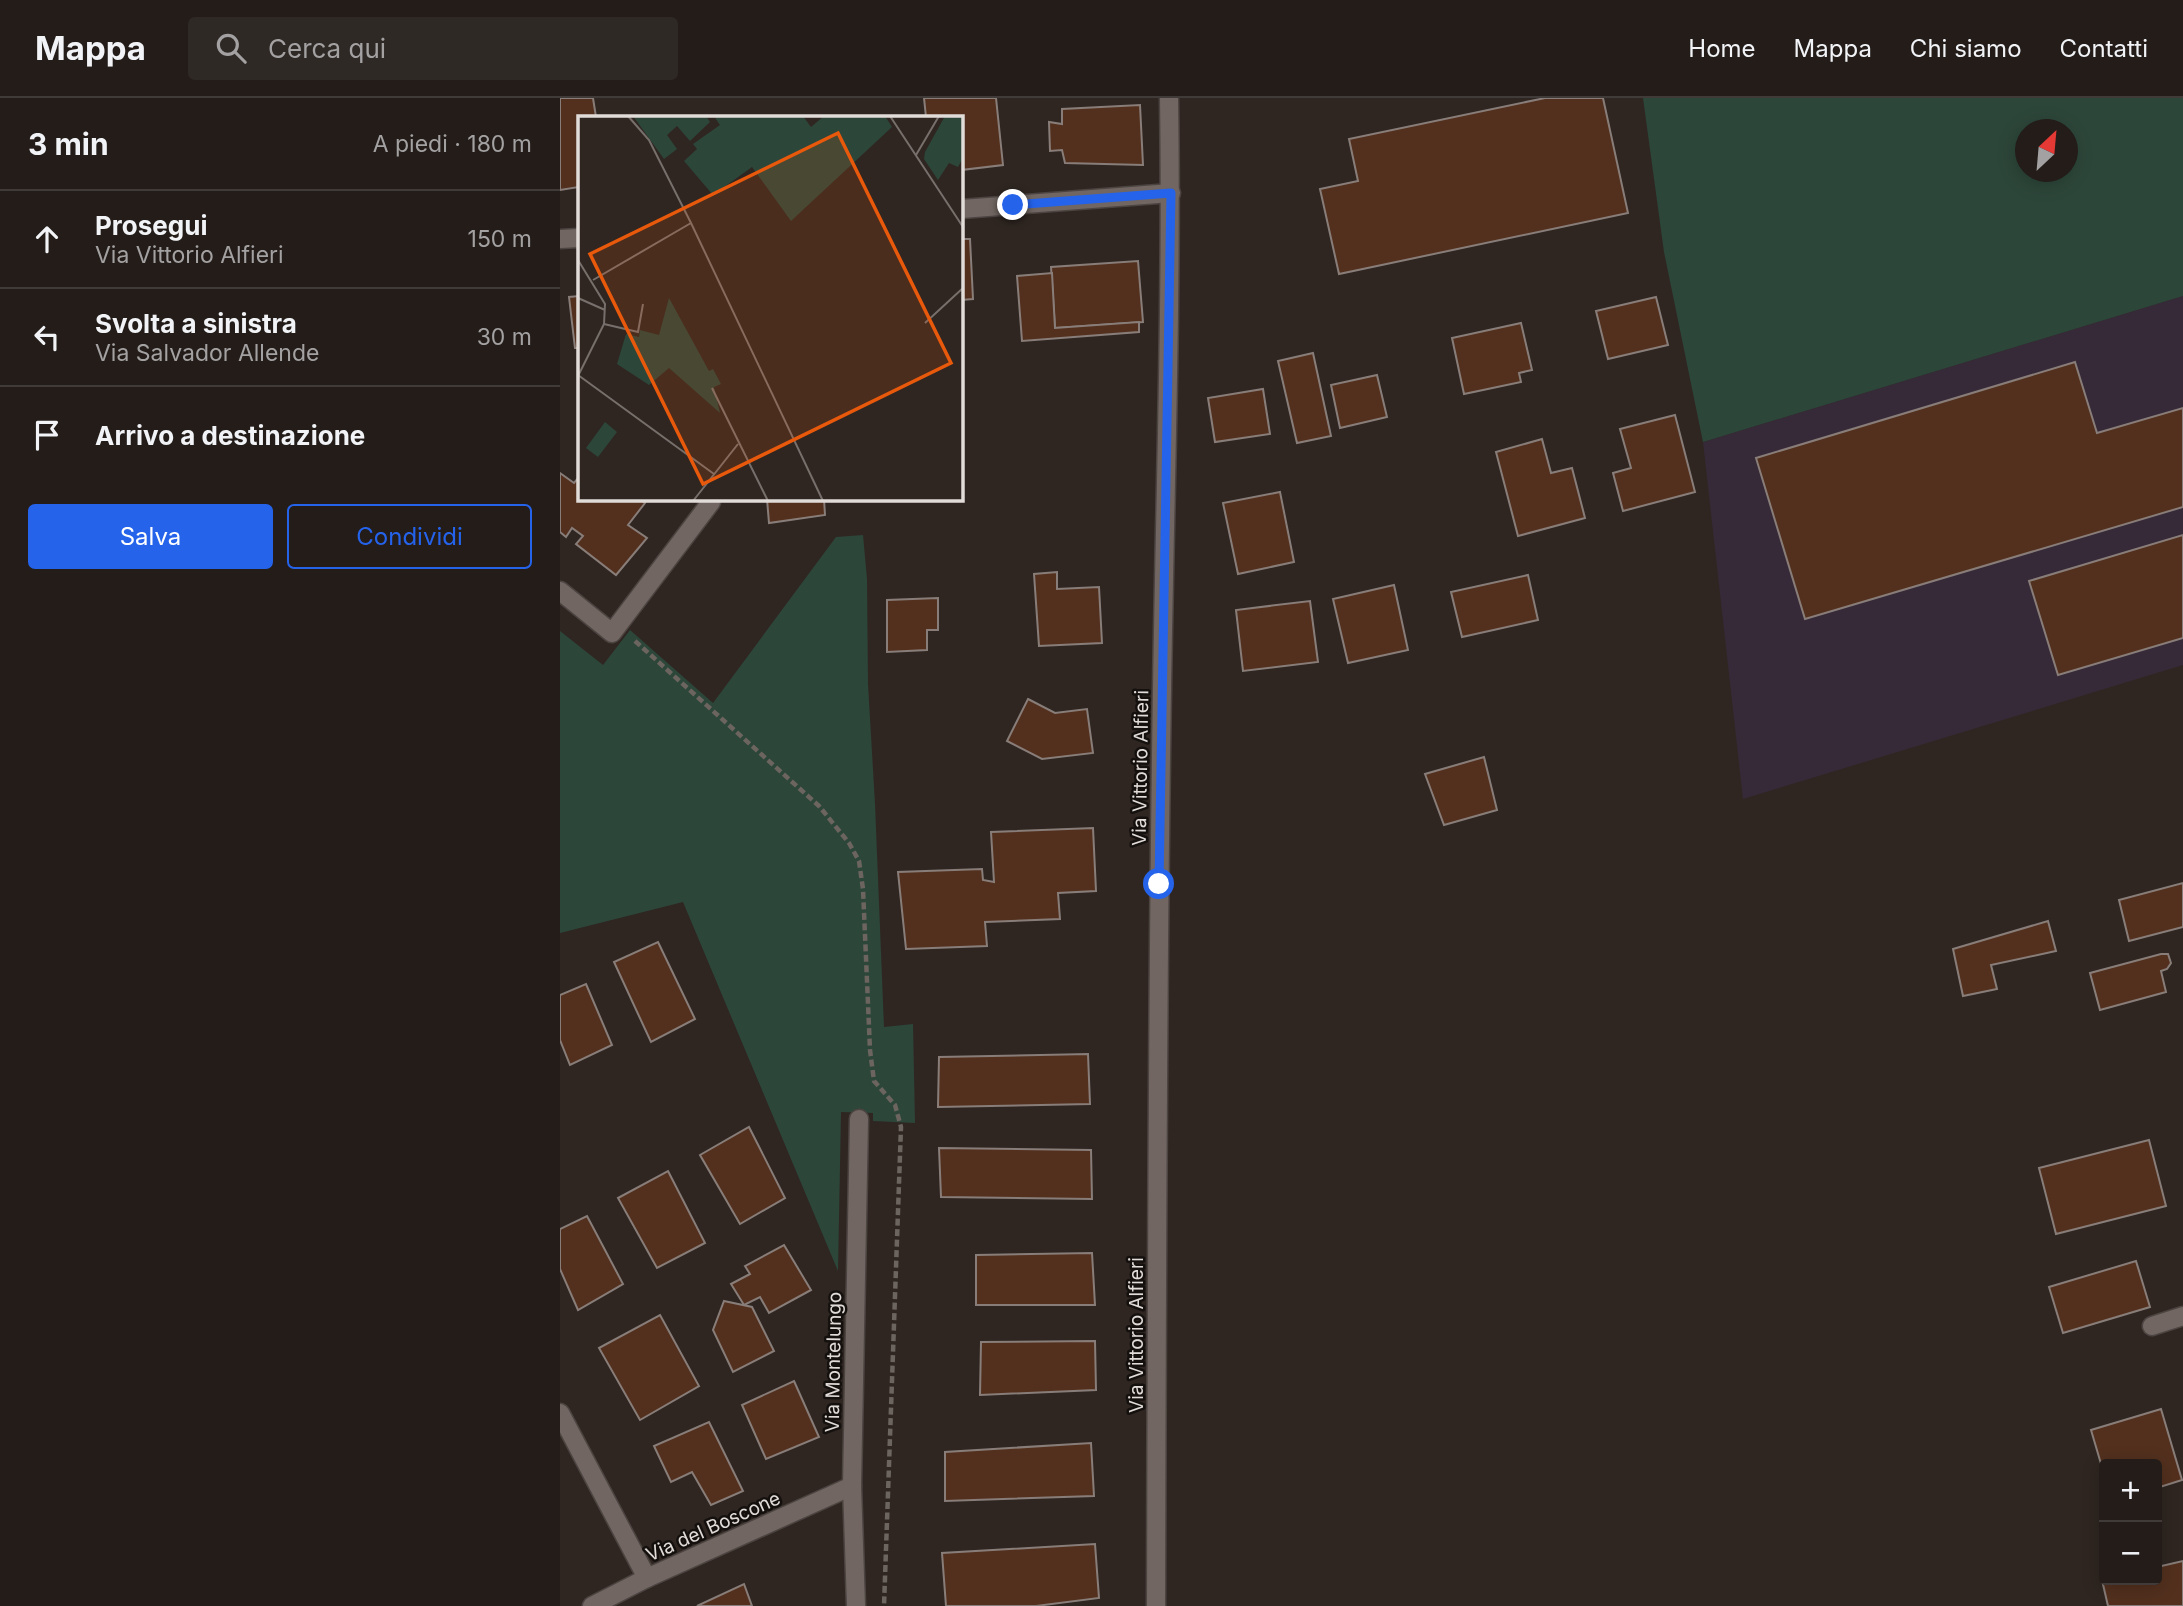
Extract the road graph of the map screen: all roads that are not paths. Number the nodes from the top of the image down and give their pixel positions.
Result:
1 (1169, 98) edge
2 (1171, 193) junction
3 (962, 209) edge
4 (578, 238) edge
5 (560, 239) edge
6 (711, 502) dead end
7 (560, 591) edge
8 (859, 1119) dead end
9 (2183, 1316) edge
10 (2152, 1326) dead end
11 (560, 1412) edge
12 (852, 1486) junction
13 (648, 1578) junction
14 (592, 1606) edge
15 (856, 1606) edge
16 (1156, 1606) edge

1 - 2 street, Via Vittorio Alfieri
2 - 3 street
2 - 16 street, Via Vittorio Alfieri
4 - 5 street
6 - 7 street
8 - 12 street, Via Montelungo
9 - 10 street
11 - 13 street
12 - 13 street, Via del Boscone
12 - 15 street, Via Montelungo
13 - 14 street, Via del Boscone

